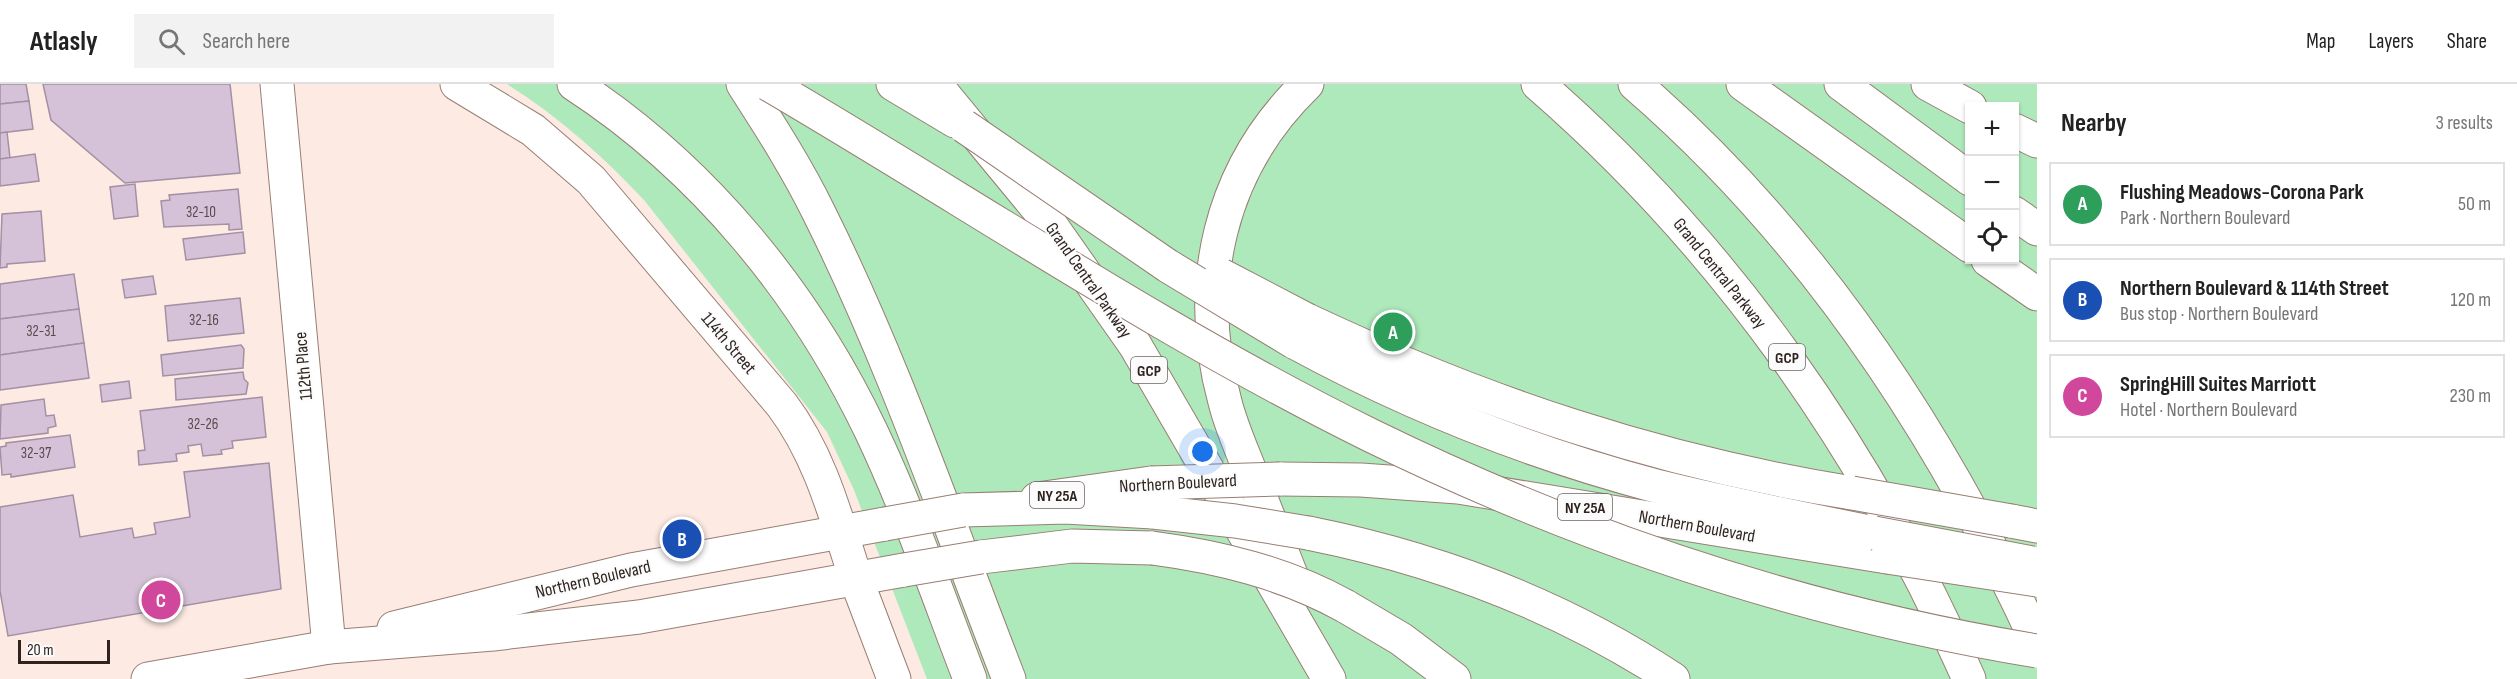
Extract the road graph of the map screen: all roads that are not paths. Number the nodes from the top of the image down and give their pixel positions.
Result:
1 (277, 84) edge
2 (457, 84) edge
3 (574, 84) edge
4 (743, 84) edge
5 (768, 84) edge
6 (893, 84) edge
7 (935, 84) edge
8 (1307, 84) edge
9 (1538, 84) edge
10 (1635, 84) edge
11 (1743, 84) edge
12 (1841, 84) edge
13 (1928, 84) edge
14 (1965, 104) edge
15 (2019, 132) edge
16 (2037, 141) edge
17 (1965, 175) edge
18 (2019, 216) edge
19 (2037, 229) edge
20 (1965, 243) edge
21 (1994, 264) edge
22 (2037, 294) edge
23 (1300, 331) junction
24 (1152, 497) junction
25 (2024, 524) edge
26 (841, 531) junction
27 (1881, 545) junction
28 (2035, 569) edge
29 (856, 579) junction
30 (2037, 642) edge
31 (329, 647) junction
32 (2037, 651) edge
33 (148, 679) edge
34 (894, 679) edge
35 (970, 679) edge
36 (1009, 679) edge
37 (1330, 679) edge
38 (1454, 679) edge
39 (1673, 679) edge
40 (1969, 679) edge

1 - 31 main road, 112th Place
2 - 26 main road, 114th Street
3 - 35 main road
4 - 36 main road
5 - 32 main road, bridge
6 - 23 main road, bridge
7 - 37 main road, Grand Central Parkway / GCP
8 - 37 main road
9 - 40 main road, Grand Central Parkway / GCP
10 - 30 main road
11 - 20 main road
12 - 17 main road
13 - 14 main road
15 - 16 main road
18 - 19 main road
21 - 22 main road
23 - 25 main road, bridge
23 - 27 main road
24 - 26 main road, Northern Boulevard, bridge
24 - 27 main road, Northern Boulevard / NY 25A, bridge
24 - 39 main road, bridge
26 - 29 main road, 114th Street
26 - 31 main road, Northern Boulevard
27 - 28 main road, bridge
29 - 31 main road, Northern Boulevard
29 - 34 main road, 114th Street
29 - 38 main road, Northern Boulevard, bridge
31 - 33 main road, Northern Boulevard

